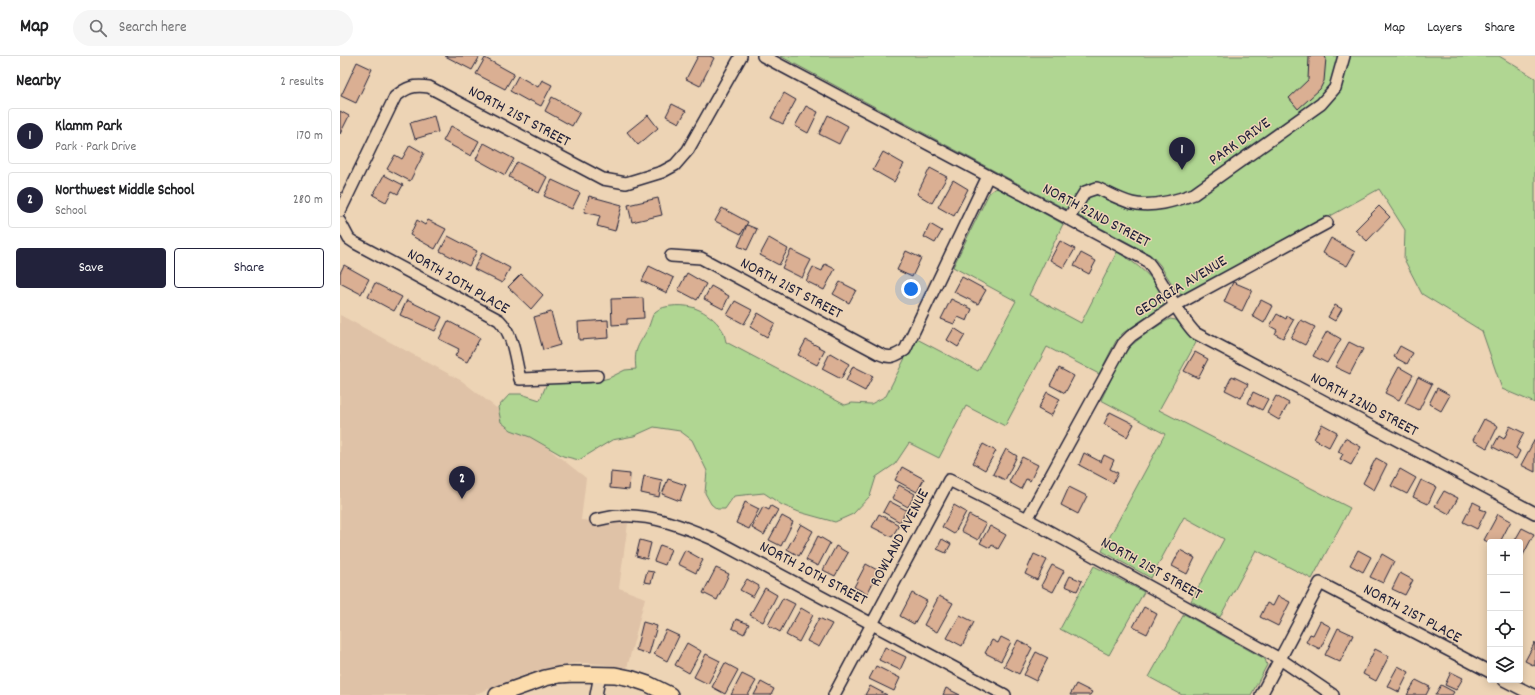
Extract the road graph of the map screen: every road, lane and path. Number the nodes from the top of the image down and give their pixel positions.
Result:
1 (741, 56) edge
2 (763, 56) edge
3 (1344, 56) edge
4 (988, 176) junction
5 (340, 211) edge
6 (1068, 219) junction
7 (340, 222) edge
8 (1327, 223) dead end
9 (671, 256) dead end
10 (1176, 305) junction
11 (597, 376) dead end
12 (949, 480) joint
13 (1535, 512) edge
14 (1027, 519) junction
15 (596, 520) dead end
16 (872, 624) junction
17 (1280, 659) junction
18 (1487, 670) edge
19 (600, 675) junction
20 (1510, 683) edge
21 (497, 695) edge
22 (596, 695) edge
23 (670, 695) edge
24 (834, 695) edge
25 (1005, 695) edge
26 (1261, 695) edge
27 (1333, 695) edge
28 (1533, 695) edge

1 - 5 street, NORTH 21ST STREET
2 - 4 street, NORTH 22ND STREET
3 - 6 street, PARK DRIVE
4 - 6 street, NORTH 22ND STREET
4 - 9 street, NORTH 21ST STREET
6 - 10 street, NORTH 22ND STREET
7 - 11 street, NORTH 20TH PLACE
8 - 10 street, GEORGIA AVENUE
10 - 13 street, NORTH 22ND STREET
10 - 14 street, GEORGIA AVENUE
12 - 14 street, NORTH 21ST STREET
12 - 16 street, ROWLAND AVENUE
14 - 17 street, NORTH 21ST STREET
15 - 16 street, NORTH 20TH STREET
16 - 24 street, ROWLAND AVENUE
16 - 25 street, NORTH 20TH STREET
17 - 18 street, NORTH 21ST PLACE
17 - 26 street
17 - 27 street, NORTH 21ST STREET
19 - 21 main road
19 - 22 street
19 - 23 main road
20 - 28 street

